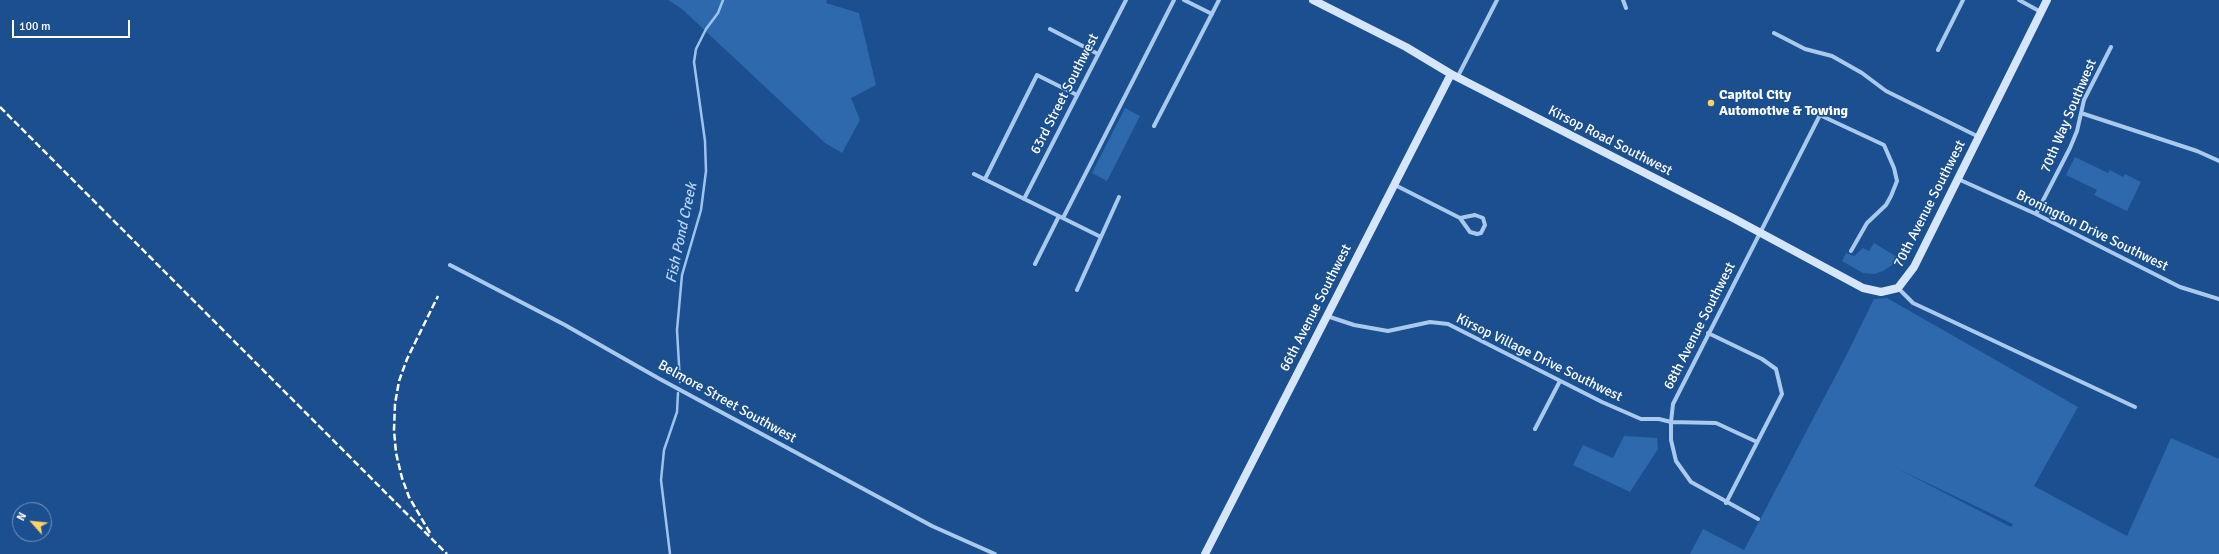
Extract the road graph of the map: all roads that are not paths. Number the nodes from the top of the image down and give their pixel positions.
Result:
1 (1126, 0) edge
2 (1174, 0) edge
3 (1184, 0) edge
4 (1219, 0) edge
5 (1313, 0) edge
6 (1497, 0) edge
7 (1623, 0) edge
8 (1963, 0) edge
9 (2018, 0) edge
10 (2047, 0) edge
11 (1626, 8) dead end
12 (2041, 12) junction
13 (1212, 14) junction
14 (1050, 29) dead end
15 (1774, 33) dead end
16 (2111, 47) dead end
17 (1938, 50) dead end
18 (1098, 54) junction
19 (1454, 76) junction
20 (1077, 95) junction
21 (1809, 110) dead end
22 (2081, 112) junction
23 (1820, 115) junction
24 (1154, 126) dead end
25 (1979, 137) junction
26 (2219, 161) edge
27 (974, 174) dead end
28 (984, 179) junction
29 (1958, 179) junction
30 (1394, 184) junction
31 (1119, 197) dead end
32 (1024, 199) junction
33 (2036, 214) junction
34 (1061, 217) junction
35 (1460, 218) junction
36 (1760, 232) junction
37 (1101, 237) junction
38 (1851, 251) dead end
39 (1035, 264) dead end
40 (450, 265) dead end
41 (1898, 288) junction
42 (1077, 290) dead end
43 (2219, 299) edge
44 (1327, 316) junction
45 (1708, 333) junction
46 (1560, 381) junction
47 (2135, 407) dead end
48 (1670, 422) junction
49 (1535, 429) dead end
50 (1757, 442) junction
51 (1726, 503) junction
52 (1758, 519) dead end
53 (990, 553) edge
54 (995, 554) edge
55 (1204, 554) edge

1 - 18 street, 63rd Street Southwest
2 - 34 street
3 - 13 street
4 - 13 street
5 - 19 street, Kirsop Road Southwest
6 - 19 street, 66th Avenue Southwest
7 - 11 street
8 - 17 street
9 - 12 street
10 - 12 street, 70th Avenue Southwest
12 - 25 street, 70th Avenue Southwest
13 - 24 street
14 - 18 street
15 - 25 street
16 - 22 street, 70th Way Southwest
18 - 20 street, 63rd Street Southwest
19 - 30 street, 66th Avenue Southwest
19 - 36 street, Kirsop Road Southwest
20 - 28 street
20 - 32 street, 63rd Street Southwest
21 - 23 street
22 - 26 street
22 - 33 street, 70th Way Southwest
23 - 36 street, 68th Avenue Southwest
23 - 38 street
25 - 29 street, 70th Avenue Southwest
27 - 28 street
28 - 32 street
29 - 33 street, Bronington Drive Southwest
29 - 41 street, 70th Avenue Southwest
30 - 35 street
30 - 44 street, 66th Avenue Southwest
31 - 37 street
32 - 34 street
33 - 43 street, Bronington Drive Southwest
34 - 37 street
34 - 39 street
35 - 35 street
36 - 41 street, Kirsop Road Southwest
36 - 45 street, 68th Avenue Southwest
37 - 42 street
40 - 53 street, Belmore Street Southwest
41 - 47 street, 70th Avenue Southwest
44 - 46 street, Kirsop Village Drive Southwest
44 - 55 street, 66th Avenue Southwest
45 - 48 street, 68th Avenue Southwest
45 - 50 street
46 - 48 street, Kirsop Village Drive Southwest
46 - 49 street
48 - 50 street, Kirsop Village Drive Southwest
48 - 51 street, 68th Avenue Southwest
50 - 51 street
51 - 52 street, 68th Avenue Southwest
53 - 54 street, Belmore Street Southwest

